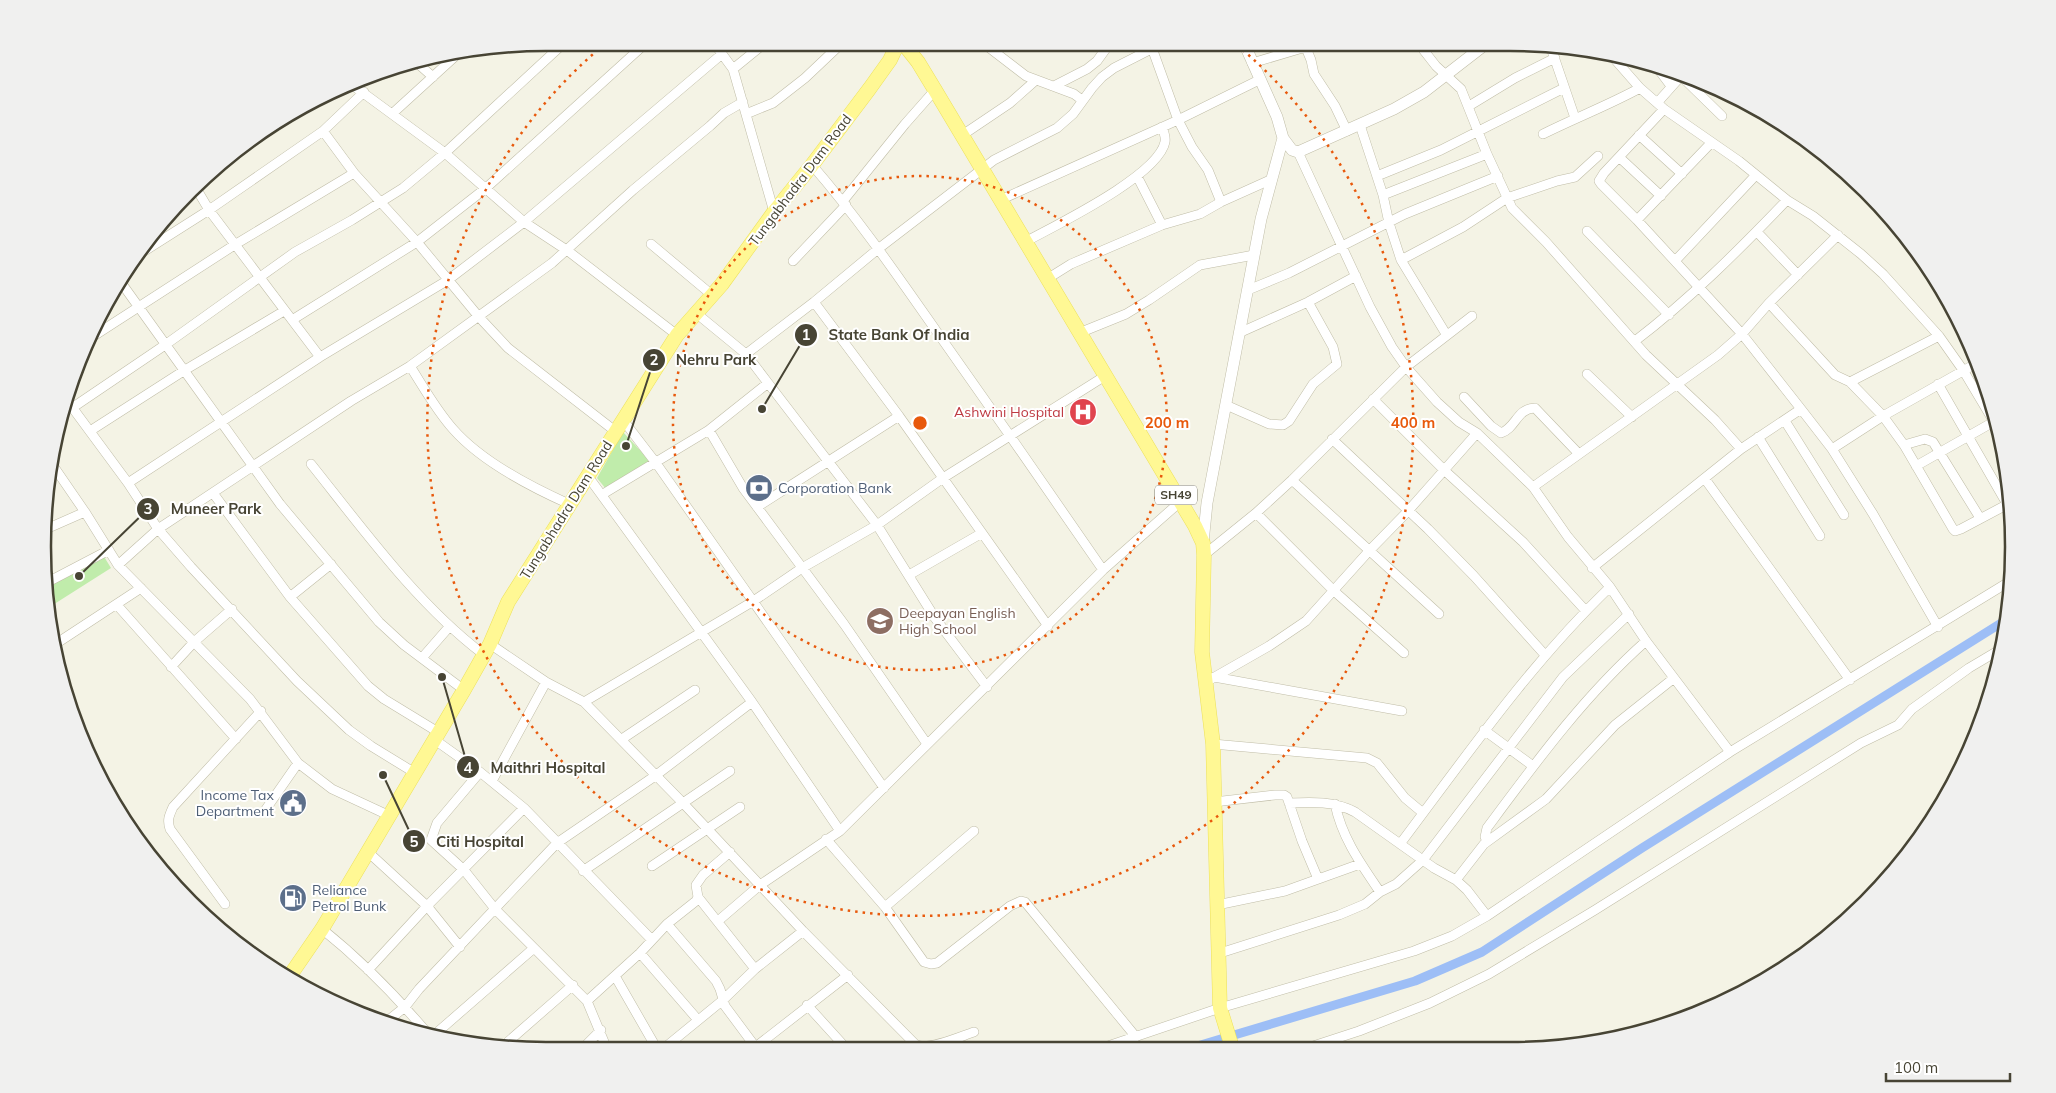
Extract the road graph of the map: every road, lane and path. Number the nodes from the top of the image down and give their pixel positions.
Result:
1 (554, 51) edge
2 (637, 51) edge
3 (720, 51) edge
4 (755, 51) edge
5 (834, 51) edge
6 (894, 51) edge
7 (909, 51) edge
8 (995, 51) edge
9 (1104, 51) edge
10 (1146, 51) edge
11 (1153, 51) edge
12 (1247, 51) edge
13 (1287, 51) edge
14 (1307, 51) edge
15 (1425, 51) edge
16 (1476, 51) edge
17 (1553, 53) edge
18 (722, 54) junction
19 (1555, 58) junction
20 (450, 61) edge
21 (1252, 63) junction
22 (1618, 64) edge
23 (422, 67) edge
24 (733, 69) junction
25 (1445, 74) junction
26 (1664, 76) edge
27 (433, 77) junction
28 (1036, 80) junction
29 (1259, 80) junction
30 (1676, 81) edge
31 (1054, 86) junction
32 (1671, 86) junction
33 (1692, 86) edge
34 (1564, 88) junction
35 (1640, 88) junction
36 (358, 89) edge
37 (935, 90) junction
38 (364, 92) junction
39 (1082, 100) junction
40 (743, 102) junction
41 (1469, 106) junction
42 (1660, 106) junction
43 (392, 114) junction
44 (746, 114) junction
45 (1722, 116) dead end
46 (1574, 118) junction
47 (1178, 120) junction
48 (1360, 125) junction
49 (1162, 127) junction
50 (324, 131) junction
51 (1347, 131) junction
52 (1478, 132) junction
53 (1543, 134) dead end
54 (1639, 135) junction
55 (961, 136) junction
56 (1283, 138) junction
57 (1711, 143) junction
58 (1298, 152) junction
59 (445, 153) junction
60 (1488, 154) junction
61 (1598, 156) dead end
62 (1619, 157) junction
63 (812, 166) junction
64 (982, 170) junction
65 (354, 173) junction
66 (1682, 174) junction
67 (1137, 176) junction
68 (1377, 176) junction
69 (1498, 176) junction
70 (1755, 176) junction
71 (1272, 179) junction
72 (486, 188) junction
73 (199, 193) edge
74 (1383, 195) junction
75 (1661, 196) junction
76 (1507, 198) junction
77 (1000, 200) junction
78 (1787, 200) junction
79 (380, 201) junction
80 (1221, 202) junction
81 (844, 203) junction
82 (209, 210) junction
83 (774, 212) junction
84 (1637, 220) junction
85 (524, 222) junction
86 (1389, 223) junction
87 (1162, 226) junction
88 (1587, 231) dead end
89 (1757, 232) junction
90 (1838, 235) junction
91 (417, 242) junction
92 (1025, 242) junction
93 (236, 244) junction
94 (652, 244) dead end
95 (154, 245) edge
96 (1342, 246) junction
97 (878, 249) junction
98 (568, 251) junction
99 (1254, 255) junction
100 (1401, 260) junction
101 (794, 261) dead end
102 (1675, 261) junction
103 (1798, 275) junction
104 (1356, 276) junction
105 (260, 277) junction
106 (1047, 279) junction
107 (448, 280) junction
108 (125, 288) edge
109 (1699, 288) junction
110 (1248, 290) junction
111 (712, 295) junction
112 (814, 302) junction
113 (1308, 302) junction
114 (1770, 303) junction
115 (138, 308) junction
116 (284, 310) junction
117 (696, 313) junction
118 (1669, 315) junction
119 (479, 316) junction
120 (1472, 316) dead end
121 (292, 320) junction
122 (100, 332) edge
123 (1080, 333) junction
124 (1239, 333) junction
125 (1446, 334) junction
126 (1742, 334) junction
127 (677, 335) junction
128 (1940, 336) junction
129 (1635, 341) junction
130 (166, 345) junction
131 (746, 354) junction
132 (320, 357) junction
133 (410, 366) junction
134 (1970, 366) edge
135 (1406, 367) junction
136 (185, 370) junction
137 (1963, 370) junction
138 (1587, 374) dead end
139 (1105, 376) junction
140 (1850, 382) junction
141 (768, 383) junction
142 (1677, 384) junction
143 (1938, 384) junction
144 (1464, 397) dead end
145 (1373, 399) junction
146 (1226, 405) junction
147 (1984, 405) edge
148 (72, 408) joint
149 (1801, 409) junction
150 (899, 416) junction
151 (1883, 416) junction
152 (1632, 417) junction
153 (1785, 421) junction
154 (222, 423) junction
155 (619, 426) junction
156 (1990, 426) edge
157 (709, 430) junction
158 (90, 431) junction
159 (1477, 433) junction
160 (1010, 435) junction
161 (1969, 436) junction
162 (1758, 437) junction
163 (1332, 439) junction
164 (1904, 445) junction
165 (1741, 449) junction
166 (1832, 449) junction
167 (1941, 452) junction
168 (1579, 454) junction
169 (828, 461) junction
170 (656, 462) junction
171 (311, 464) dead end
172 (1916, 466) junction
173 (254, 467) junction
174 (1444, 470) junction
175 (57, 471) edge
176 (587, 475) junction
177 (943, 478) junction
178 (1705, 478) junction
179 (1292, 480) junction
180 (128, 484) junction
181 (1533, 487) junction
182 (213, 493) junction
183 (2002, 493) edge
184 (603, 494) junction
185 (1180, 502) junction
186 (569, 504) junction
187 (2003, 506) edge
188 (757, 507) junction
189 (1408, 511) junction
190 (86, 512) junction
191 (1256, 513) junction
192 (1844, 515) dead end
193 (1980, 518) junction
194 (877, 525) junction
195 (52, 527) edge
196 (158, 530) junction
197 (982, 533) junction
198 (1820, 536) dead end
199 (1203, 549) junction
200 (109, 550) junction
201 (1369, 551) junction
202 (118, 564) junction
203 (331, 564) junction
204 (802, 568) junction
205 (1592, 568) junction
206 (1103, 570) junction
207 (909, 575) junction
208 (52, 580) edge
209 (2003, 585) edge
210 (1610, 586) junction
211 (141, 588) junction
212 (1334, 591) junction
213 (290, 596) junction
214 (752, 602) junction
215 (117, 605) junction
216 (232, 609) junction
217 (1586, 610) junction
218 (1438, 614) dead end
219 (1629, 614) junction
220 (1048, 626) junction
221 (449, 627) junction
222 (1938, 627) junction
223 (702, 632) junction
224 (61, 641) edge
225 (1646, 641) junction
226 (194, 642) junction
227 (487, 649) junction
228 (1404, 653) dead end
229 (1993, 654) edge
230 (1545, 655) junction
231 (422, 658) junction
232 (171, 667) junction
233 (1674, 678) junction
234 (1210, 680) junction
235 (1850, 680) junction
236 (546, 682) junction
237 (987, 687) junction
238 (464, 690) junction
239 (695, 690) dead end
240 (584, 702) junction
241 (752, 702) junction
242 (261, 711) junction
243 (1402, 711) dead end
244 (1484, 730) junction
245 (436, 736) junction
246 (236, 739) junction
247 (622, 739) junction
248 (927, 744) junction
249 (1213, 744) junction
250 (1508, 748) junction
251 (1730, 752) junction
252 (298, 763) junction
253 (1533, 766) junction
254 (730, 770) dead end
255 (480, 772) junction
256 (416, 773) junction
257 (655, 776) junction
258 (492, 780) junction
259 (884, 788) junction
260 (1214, 802) junction
261 (683, 803) junction
262 (1289, 803) junction
263 (1335, 804) junction
264 (740, 807) dead end
265 (524, 808) junction
266 (266, 809) dead end
267 (1423, 813) junction
268 (390, 816) junction
269 (708, 830) junction
270 (840, 831) junction
271 (974, 831) dead end
272 (826, 839) junction
273 (1488, 841) junction
274 (557, 843) junction
275 (1400, 844) junction
276 (368, 852) junction
277 (730, 852) junction
278 (1423, 860) junction
279 (1360, 864) junction
280 (652, 866) dead end
281 (464, 870) junction
282 (583, 870) junction
283 (1318, 880) junction
284 (1456, 880) junction
285 (760, 885) junction
286 (1380, 892) junction
287 (698, 897) junction
288 (224, 904) dead end
289 (1217, 905) junction
290 (427, 906) junction
291 (884, 906) junction
292 (496, 909) junction
293 (1487, 916) junction
294 (718, 921) junction
295 (667, 924) junction
296 (322, 929) junction
297 (803, 931) junction
298 (652, 940) junction
299 (460, 947) junction
300 (534, 948) junction
301 (640, 953) junction
302 (1217, 954) junction
303 (755, 969) junction
304 (368, 970) junction
305 (293, 971) edge
306 (848, 975) junction
307 (615, 976) junction
308 (573, 985) junction
309 (723, 1000) junction
310 (587, 1001) junction
311 (808, 1005) junction
312 (405, 1007) junction
313 (1221, 1012) junction
314 (393, 1017) edge
315 (698, 1020) junction
316 (422, 1026) edge
317 (439, 1030) edge
318 (600, 1030) junction
319 (974, 1032) dead end
320 (1136, 1037) junction
321 (510, 1041) edge
322 (589, 1042) edge
323 (604, 1042) edge
324 (653, 1042) edge
325 (671, 1042) edge
326 (751, 1042) edge
327 (762, 1042) edge
328 (841, 1042) edge
329 (915, 1042) edge
330 (942, 1042) edge
331 (1121, 1042) edge
332 (1230, 1042) edge
333 (1337, 1042) edge

1 - 59 street
2 - 72 street
3 - 18 street
4 - 24 street
5 - 44 street
6 - 63 main road, Tungabhadra Dam Road
7 - 37 main road, SH49
8 - 28 street
9 - 31 street
10 - 39 street
11 - 47 street
12 - 21 street
13 - 21 street
14 - 51 street
15 - 25 street
16 - 25 street
17 - 19 street
18 - 24 street
18 - 85 street
19 - 34 street
19 - 41 street
20 - 27 street
21 - 29 street
22 - 35 street
23 - 27 street
24 - 40 street
25 - 41 street
25 - 48 street
26 - 32 street
27 - 43 street
28 - 31 street
28 - 55 street
29 - 47 street
29 - 56 street
30 - 32 street
31 - 39 street
32 - 42 street
33 - 45 street
34 - 46 street
34 - 52 street
35 - 42 street
35 - 46 street
36 - 38 street
37 - 55 main road, SH49
37 - 81 street
38 - 43 street
38 - 50 street
39 - 64 street
40 - 44 street
40 - 98 street
41 - 52 street
42 - 54 street
42 - 57 street
43 - 59 street
44 - 83 street
46 - 53 street
47 - 49 street
47 - 80 street
48 - 51 street
48 - 68 street
49 - 67 street
49 - 77 street
50 - 65 street
50 - 82 street
51 - 58 street
52 - 60 street
52 - 68 street
54 - 62 street
54 - 66 street
55 - 64 main road, SH49
56 - 58 street
56 - 71 street
57 - 66 street
57 - 70 street
58 - 96 street
59 - 72 street
59 - 79 street
60 - 69 street
60 - 74 street
61 - 76 street
62 - 75 street
62 - 84 street
63 - 81 street
63 - 83 main road, Tungabhadra Dam Road
64 - 77 main road, SH49
64 - 97 street
65 - 79 street
65 - 93 street
66 - 75 street
67 - 87 street
67 - 92 street
68 - 74 street
69 - 76 street
69 - 86 street
70 - 78 street
70 - 102 street
71 - 80 street
71 - 99 street
72 - 85 street
72 - 91 street
73 - 82 street
74 - 86 street
75 - 84 street
76 - 100 street
76 - 129 street
77 - 92 main road, SH49
78 - 89 street
78 - 90 street
79 - 91 street
79 - 105 street
80 - 87 street
81 - 97 street
81 - 101 street
82 - 93 street
82 - 95 street
83 - 111 main road, Tungabhadra Dam Road
84 - 102 street
85 - 98 street
85 - 107 street
86 - 96 street
86 - 100 street
87 - 106 street
88 - 118 street
89 - 103 street
89 - 109 street
90 - 103 street
90 - 128 street
91 - 107 street
91 - 121 street
92 - 106 main road, SH49
93 - 105 street
93 - 115 street
94 - 111 street
96 - 104 street
96 - 110 street
97 - 112 street
97 - 160 street
98 - 119 street
98 - 127 street
99 - 110 street
99 - 123 street
100 - 125 street
102 - 109 street
103 - 114 street
104 - 113 street
104 - 135 street
105 - 116 street
105 - 130 street
106 - 123 main road, SH49
107 - 119 street
107 - 132 street
108 - 115 street
109 - 118 street
109 - 126 street
110 - 124 street
111 - 117 main road, Tungabhadra Dam Road
112 - 131 street
112 - 150 street
113 - 124 street
113 - 146 street
114 - 126 street
114 - 140 street
115 - 122 street
115 - 130 street
116 - 121 street
116 - 136 street
117 - 127 main road, Tungabhadra Dam Road
117 - 131 street
118 - 129 street
119 - 133 street
119 - 155 street
120 - 125 street
121 - 132 street
123 - 139 main road, SH49
124 - 146 street
125 - 135 street
126 - 142 street
126 - 149 street
127 - 155 main road, Tungabhadra Dam Road
128 - 137 street
128 - 140 street
129 - 142 street
130 - 136 street
130 - 148 street
131 - 141 street
132 - 154 street
133 - 173 street
133 - 186 street
134 - 137 street
135 - 145 street
135 - 159 street
136 - 154 street
136 - 158 street
137 - 143 street
137 - 147 street
138 - 152 street
139 - 160 street
139 - 185 main road, SH49
140 - 151 street
141 - 157 street
141 - 169 street
142 - 152 street
142 - 165 street
143 - 151 street
143 - 161 street
144 - 168 street
145 - 163 street
145 - 174 street
146 - 199 street
148 - 158 street
149 - 153 street
149 - 166 street
150 - 169 street
150 - 177 street
151 - 164 street
151 - 166 street
152 - 168 street
153 - 162 street
153 - 192 street
154 - 173 street
154 - 180 street
155 - 170 street
155 - 176 main road, Tungabhadra Dam Road
156 - 161 street
157 - 170 street
157 - 188 street
158 - 180 street
159 - 174 street
159 - 181 street
160 - 177 street
160 - 206 street
161 - 167 street
161 - 183 street
162 - 165 street
162 - 198 street
163 - 179 street
163 - 189 street
164 - 167 street
164 - 172 street
165 - 178 street
166 - 222 street
167 - 172 street
167 - 193 street
168 - 181 street
169 - 188 street
169 - 194 street
170 - 184 street
170 - 214 street
171 - 221 street
172 - 193 street
173 - 182 street
173 - 203 street
174 - 189 street
174 - 217 street
175 - 190 street
176 - 184 street
176 - 186 main road, Tungabhadra Dam Road
177 - 194 street
177 - 197 street
178 - 205 street
178 - 235 street
179 - 191 street
179 - 201 street
180 - 196 street
181 - 205 street
182 - 196 street
182 - 213 street
184 - 223 street
185 - 199 main road, SH49
185 - 206 street
186 - 227 main road, Tungabhadra Dam Road
187 - 193 street
188 - 204 street
189 - 201 street
189 - 230 street
190 - 195 street
190 - 200 street
191 - 199 street
191 - 212 street
194 - 204 street
194 - 207 street
196 - 202 street
196 - 216 street
197 - 207 street
197 - 220 street
199 - 234 main road
200 - 202 street
200 - 208 street
201 - 212 street
201 - 218 street
202 - 211 street
203 - 213 street
203 - 231 street
204 - 214 street
204 - 248 street
205 - 210 street
206 - 220 street
207 - 237 street
209 - 222 street
210 - 217 street
210 - 219 street
211 - 215 street
211 - 226 street
212 - 228 street
212 - 234 street
213 - 245 street
214 - 223 street
214 - 259 street
215 - 224 street
215 - 232 street
216 - 226 street
216 - 256 street
217 - 230 street
219 - 225 street
219 - 250 street
220 - 237 street
221 - 227 street
221 - 231 street
222 - 235 street
223 - 240 street
223 - 241 street
225 - 233 street
225 - 253 street
226 - 232 street
226 - 242 street
227 - 236 street
227 - 238 main road, Tungabhadra Dam Road
229 - 333 street
230 - 244 street
231 - 238 street
232 - 246 street
233 - 251 street
233 - 273 street
234 - 243 street
234 - 249 main road
235 - 251 street
236 - 240 street
236 - 258 street
237 - 248 street
238 - 245 main road, Tungabhadra Dam Road
239 - 247 street
240 - 247 street
241 - 257 street
241 - 270 street
242 - 246 street
242 - 252 street
244 - 250 street
244 - 267 street
245 - 255 street
245 - 256 main road, Tungabhadra Dam Road
246 - 288 street
247 - 257 street
248 - 259 street
249 - 260 main road
249 - 267 street
250 - 253 street
250 - 278 street
251 - 293 street
252 - 266 street
252 - 268 street
253 - 273 street
254 - 261 street
255 - 258 street
255 - 281 street
256 - 268 main road, Tungabhadra Dam Road
257 - 261 street
257 - 274 street
258 - 265 street
259 - 270 street
260 - 262 street
260 - 289 main road
261 - 269 street
261 - 282 street
262 - 263 street
262 - 283 street
263 - 275 street
263 - 279 street
264 - 269 street
265 - 274 street
265 - 281 street
267 - 275 street
268 - 276 main road, Tungabhadra Dam Road
269 - 277 street
269 - 280 street
270 - 272 street
271 - 291 street
272 - 285 street
272 - 291 street
273 - 284 street
274 - 282 street
274 - 292 street
275 - 278 street
276 - 290 street
276 - 296 main road, Tungabhadra Dam Road
277 - 285 street
277 - 287 street
278 - 284 street
278 - 286 street
279 - 283 street
279 - 286 street
281 - 290 street
281 - 292 street
282 - 298 street
283 - 289 street
284 - 293 street
285 - 294 street
285 - 297 street
286 - 302 street
287 - 294 street
287 - 295 street
289 - 302 main road
290 - 299 street
290 - 304 street
291 - 320 street
292 - 299 street
292 - 300 street
293 - 313 street
294 - 303 street
295 - 298 street
295 - 309 street
296 - 304 street
296 - 305 main road, Tungabhadra Dam Road
297 - 303 street
297 - 306 street
298 - 301 street
299 - 312 street
300 - 308 street
300 - 317 street
301 - 307 street
301 - 315 street
302 - 313 main road
303 - 309 street
304 - 312 street
306 - 311 street
306 - 329 street
307 - 310 street
307 - 324 street
308 - 310 street
308 - 321 street
309 - 315 street
309 - 326 street
310 - 318 street
311 - 327 street
311 - 328 street
312 - 314 street
312 - 316 street
313 - 320 street
313 - 332 main road
315 - 325 street
318 - 322 street
318 - 323 street
319 - 330 street
320 - 331 street

